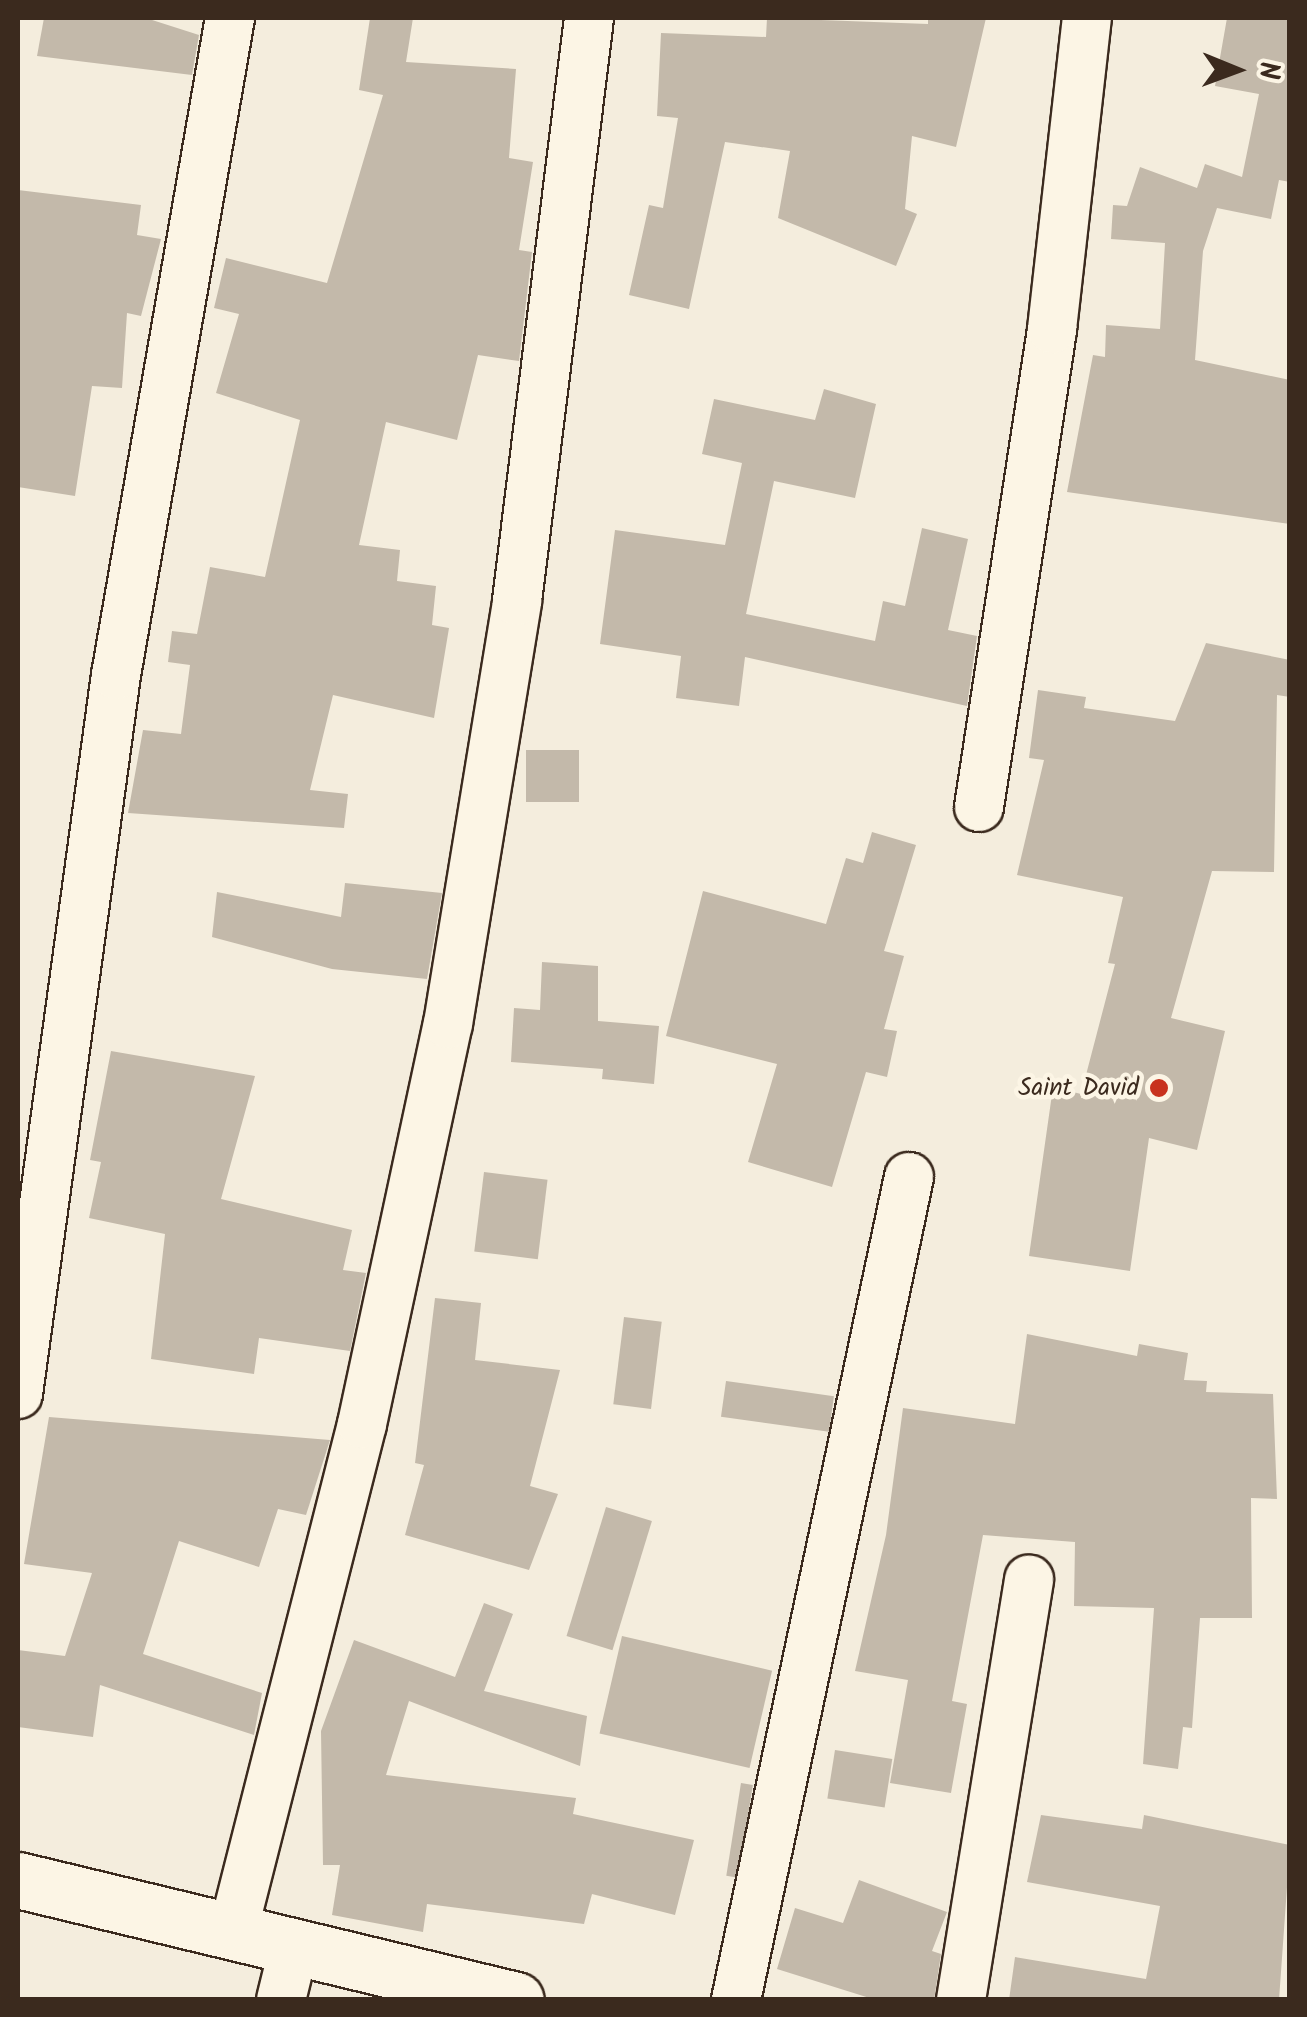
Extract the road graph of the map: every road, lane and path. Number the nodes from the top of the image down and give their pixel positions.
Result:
1 (230, 18) edge
2 (589, 18) edge
3 (1088, 18) edge
4 (979, 807) dead end
5 (909, 1178) dead end
6 (18, 1394) edge
7 (1029, 1578) dead end
8 (18, 1880) edge
9 (234, 1930) junction
10 (294, 1947) junction
11 (281, 2000) edge
12 (516, 2000) edge
13 (736, 2000) edge
14 (961, 2000) edge

1 - 6 street
2 - 9 street
3 - 4 street
5 - 13 street
7 - 14 street
8 - 9 main road
9 - 10 main road
10 - 11 street
10 - 12 main road

